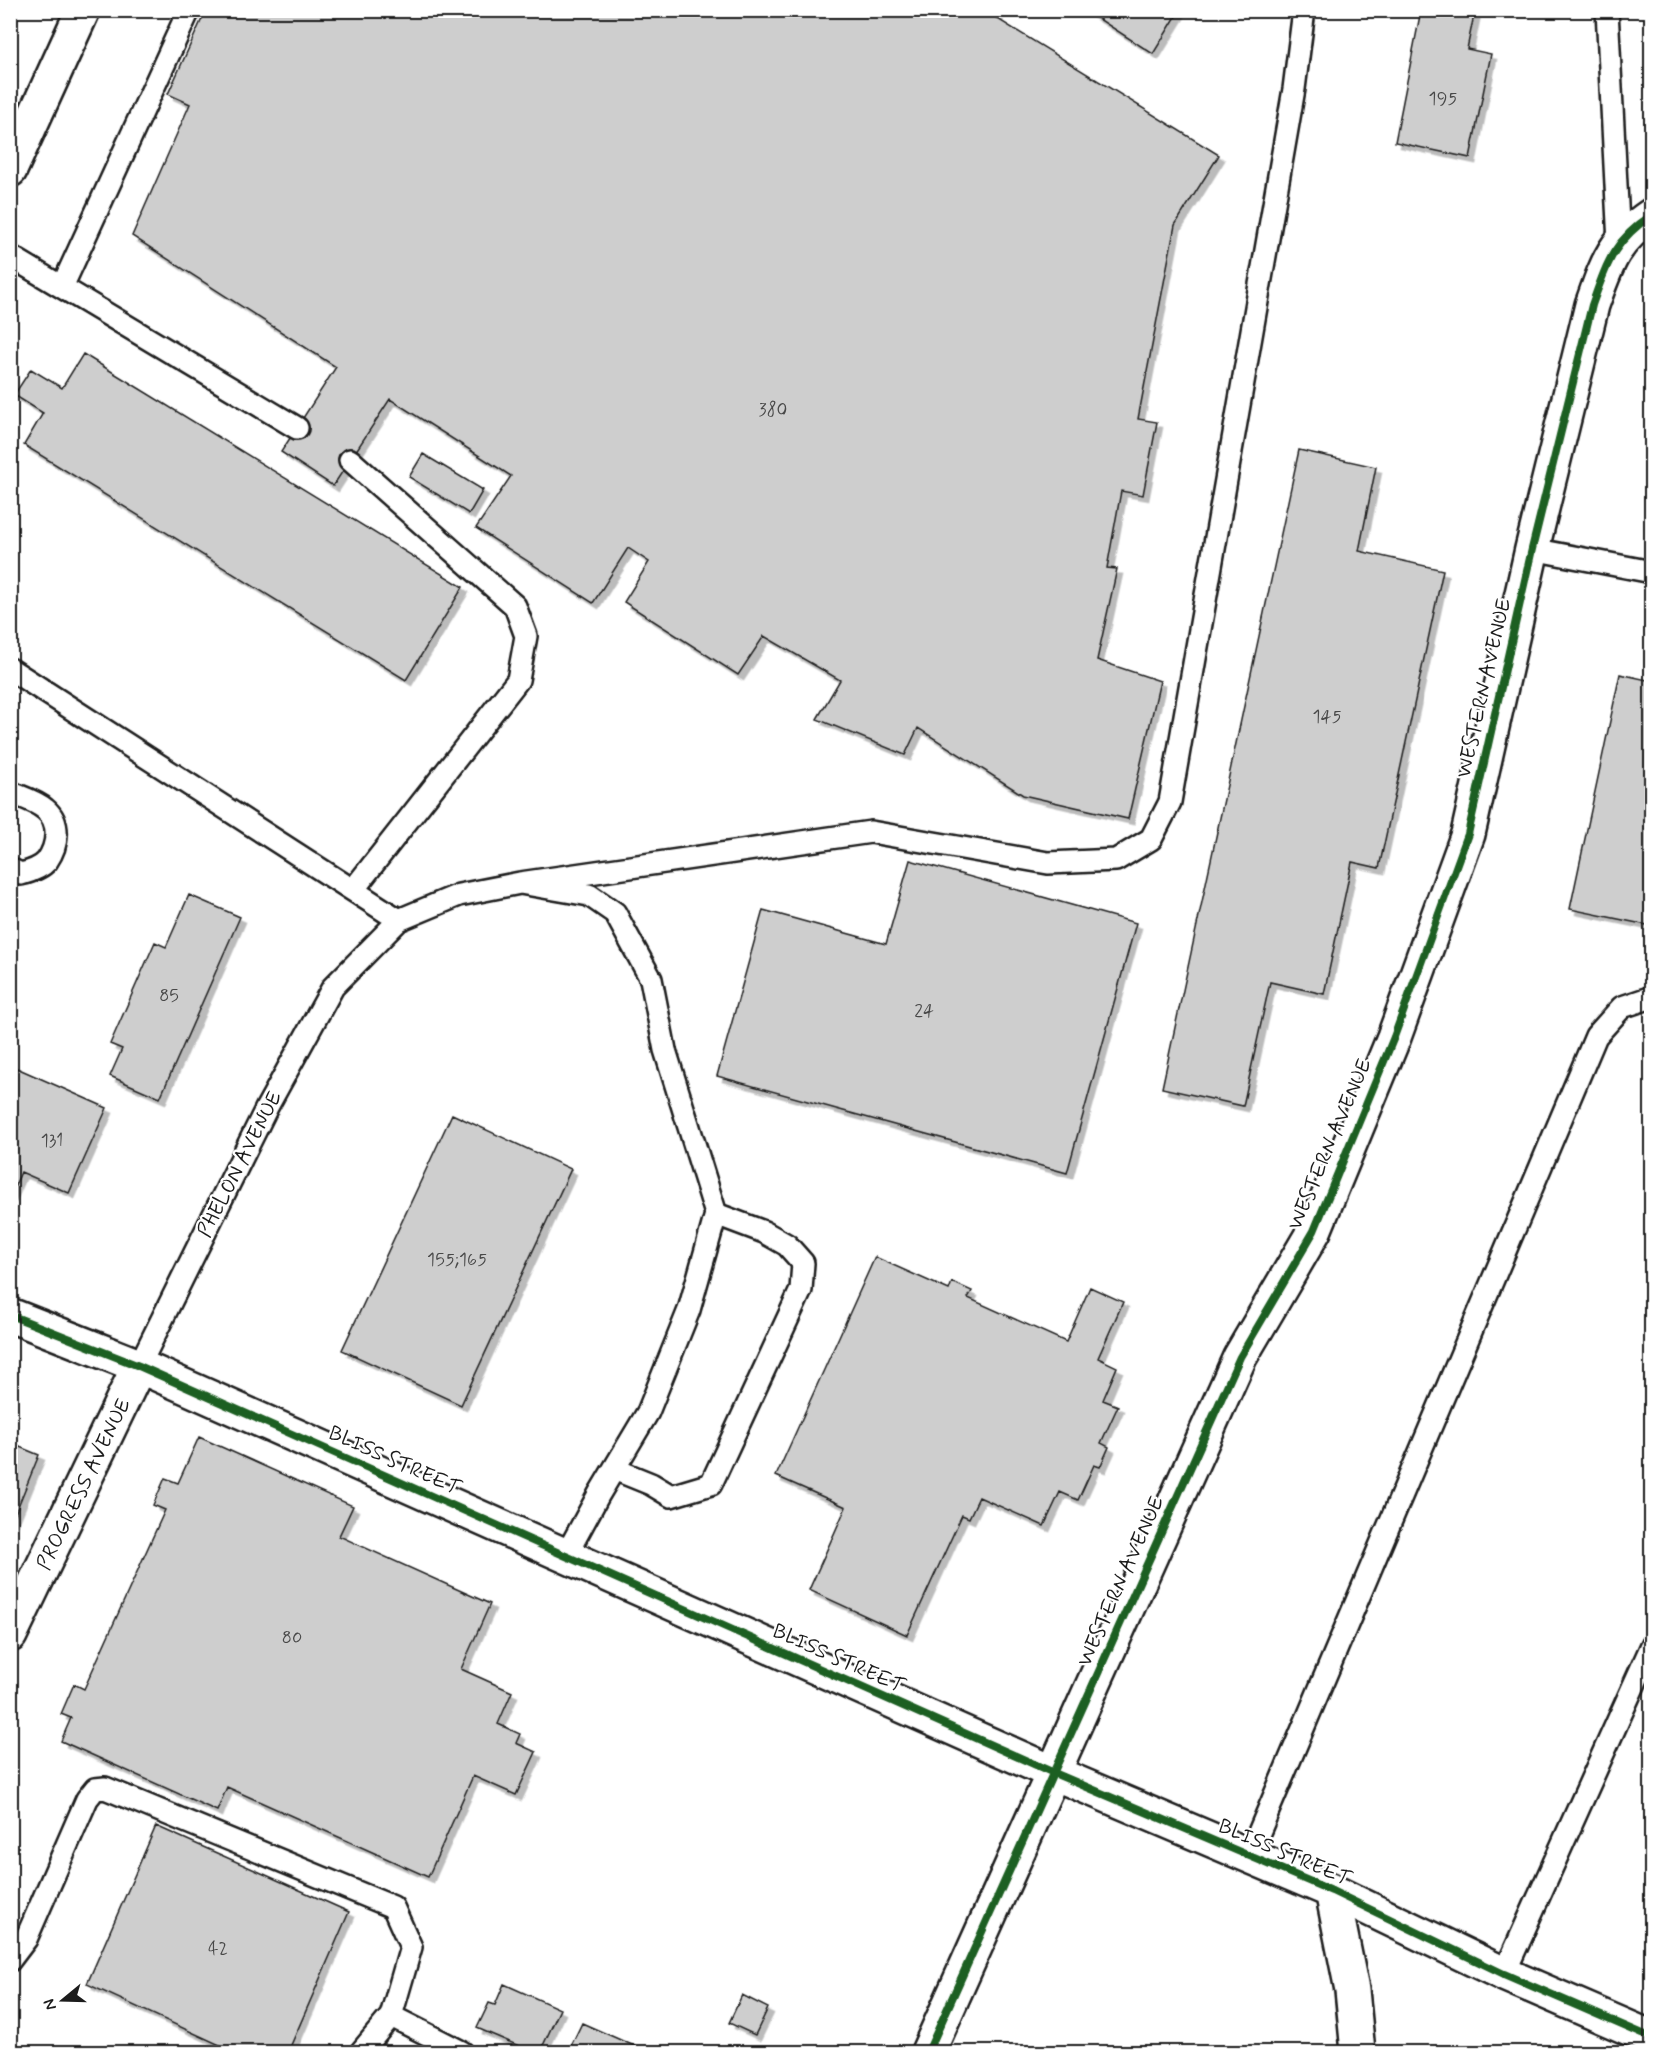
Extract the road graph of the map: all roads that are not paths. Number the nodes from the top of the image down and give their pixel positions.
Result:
1 (83, 10) edge
2 (189, 10) edge
3 (1304, 10) edge
4 (1607, 10) edge
5 (10, 170) edge
6 (1652, 215) edge
7 (1619, 243) junction
8 (10, 256) edge
9 (62, 287) junction
10 (297, 428) dead end
11 (350, 460) dead end
12 (1532, 549) junction
13 (1652, 572) edge
14 (10, 669) edge
15 (10, 792) edge
16 (10, 869) edge
17 (520, 883) junction
18 (353, 890) junction
19 (399, 920) junction
20 (1652, 996) edge
21 (716, 1214) junction
22 (10, 1315) edge
23 (139, 1366) junction
24 (614, 1469) junction
25 (566, 1555) junction
26 (10, 1635) edge
27 (1652, 1645) edge
28 (1054, 1773) junction
29 (1249, 1856) junction
30 (1332, 1891) junction
31 (10, 1960) edge
32 (1504, 1974) junction
33 (392, 2016) junction
34 (1652, 2038) edge
35 (362, 2052) edge
36 (462, 2052) edge
37 (928, 2052) edge
38 (1358, 2052) edge

1 - 5 street
2 - 9 lane
3 - 17 lane
4 - 7 lane
6 - 7 street, WESTERN AVENUE
7 - 12 street, WESTERN AVENUE
8 - 9 lane
9 - 10 lane
11 - 18 lane
12 - 13 lane
12 - 28 street, WESTERN AVENUE
14 - 18 lane
15 - 16 lane
17 - 19 lane
17 - 21 lane
18 - 19 lane
19 - 23 lane, PHELON AVENUE
20 - 29 lane
21 - 24 lane
21 - 24 lane
22 - 23 street, BLISS STREET
23 - 25 street, BLISS STREET
23 - 26 street, PROGRESS AVENUE
24 - 25 lane
25 - 28 street, BLISS STREET
27 - 32 lane
28 - 29 street, BLISS STREET
28 - 37 street, WESTERN AVENUE
29 - 30 street, BLISS STREET
30 - 32 street, BLISS STREET
30 - 38 street
31 - 33 lane
32 - 34 street, BLISS STREET
33 - 35 lane
33 - 36 lane

